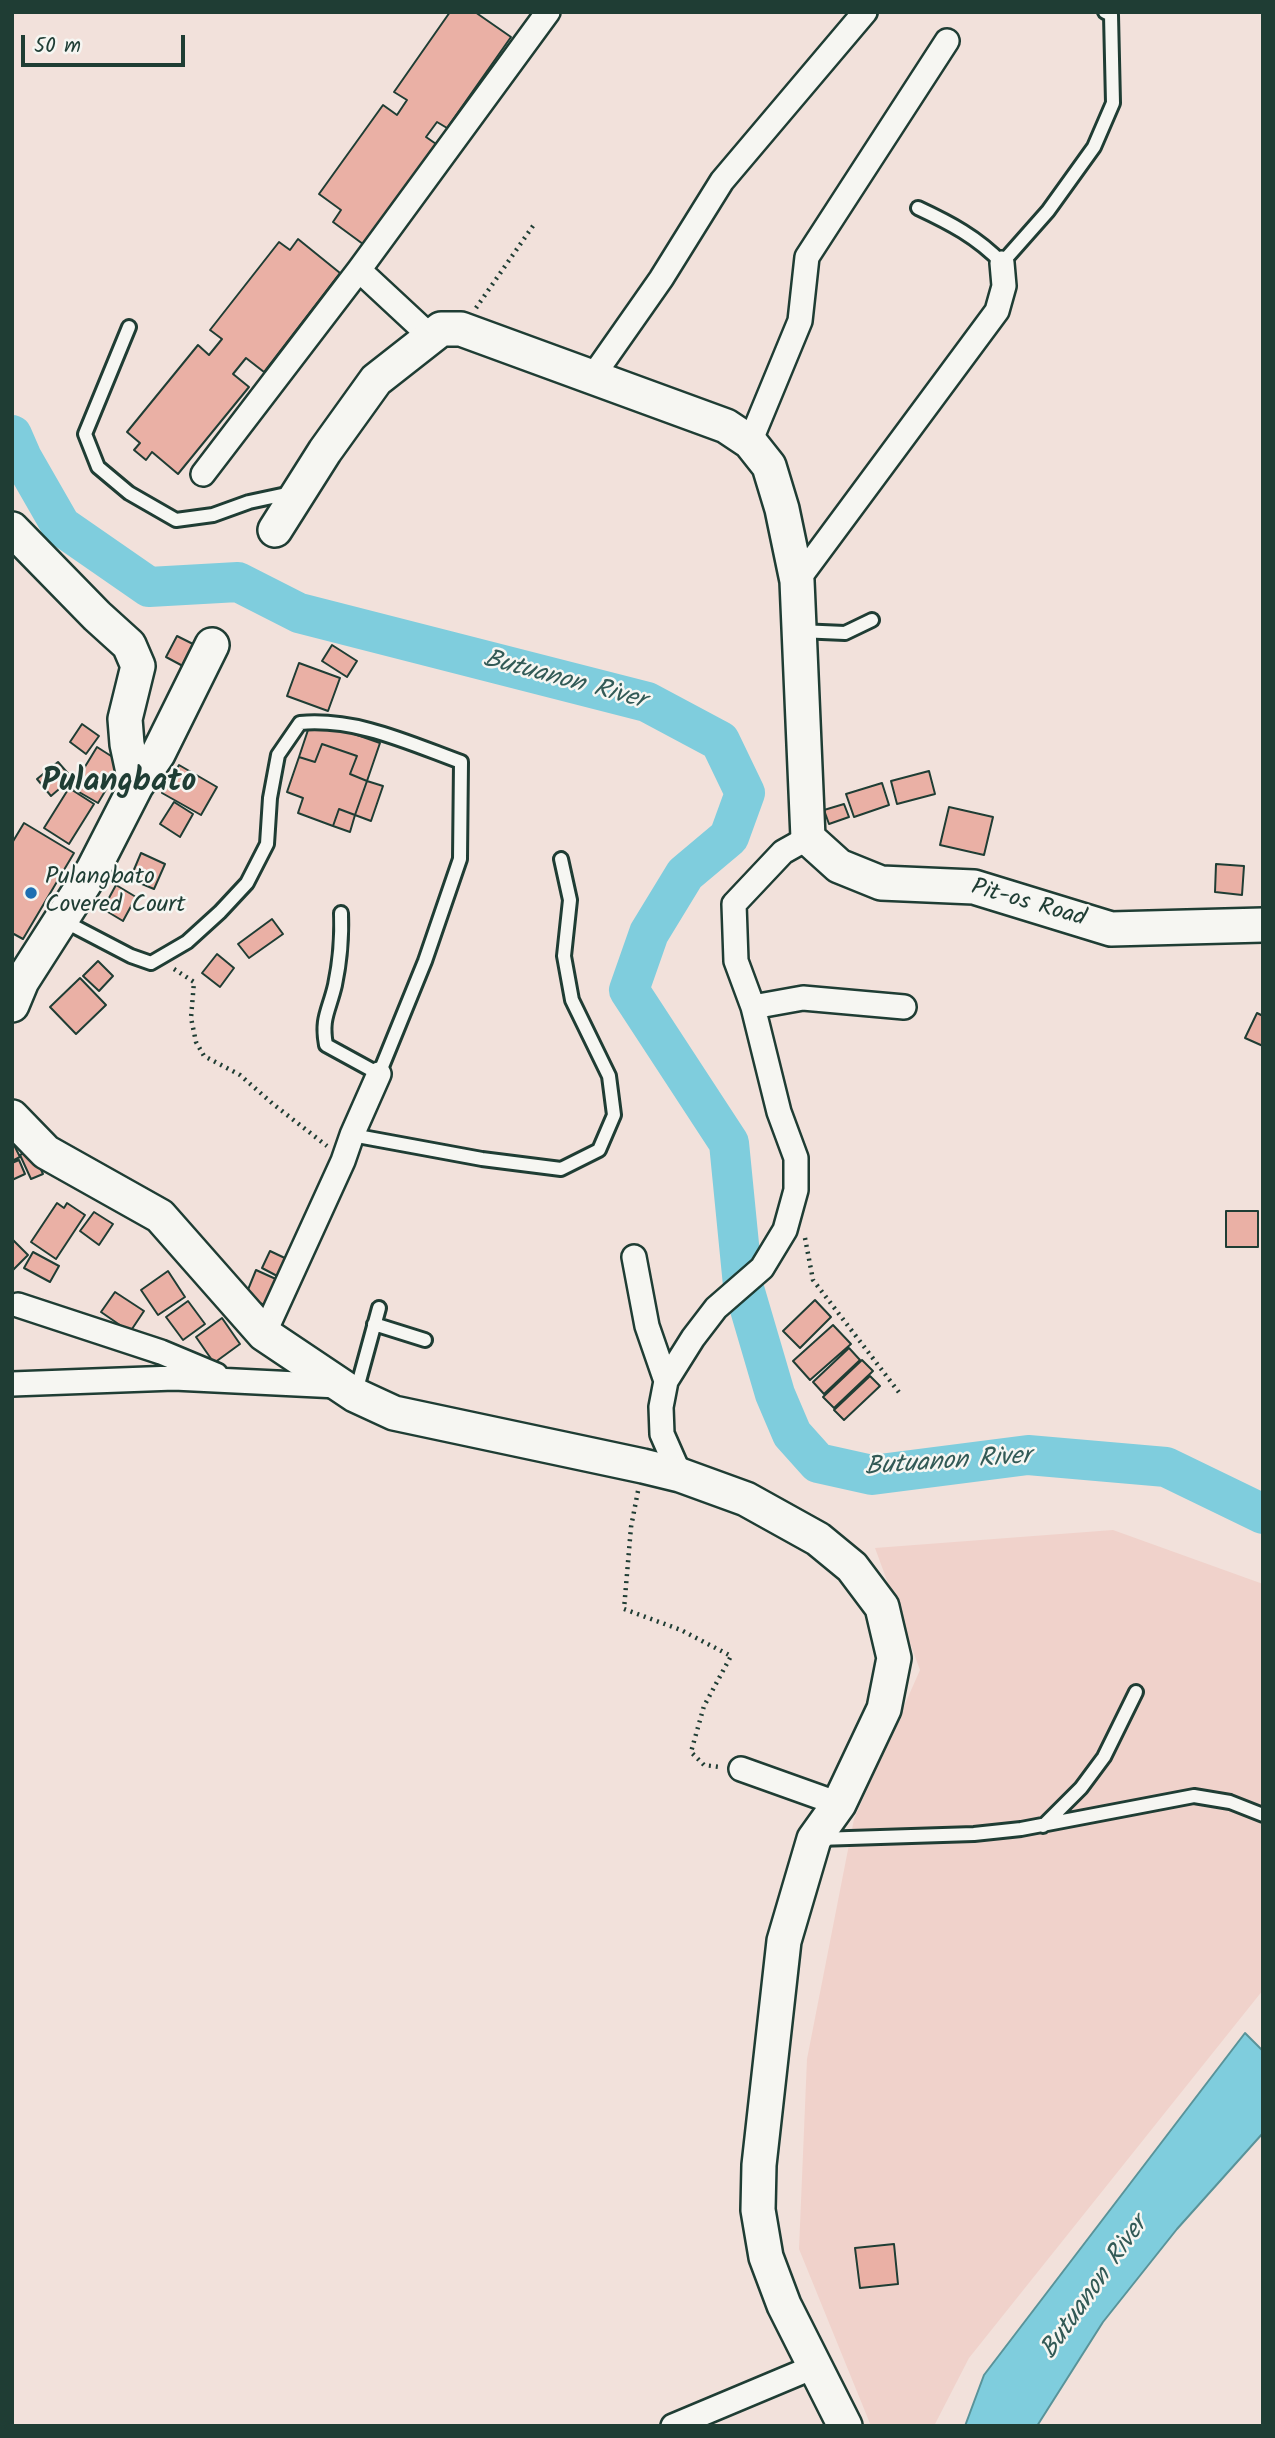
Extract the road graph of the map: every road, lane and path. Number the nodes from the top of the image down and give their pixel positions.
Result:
1 (548, 12) edge
2 (865, 12) edge
3 (1105, 12) edge
4 (947, 41) dead end
5 (918, 208) dead end
6 (535, 223) dead end
7 (1002, 263) junction
8 (359, 270) junction
9 (129, 327) dead end
10 (446, 332) junction
11 (593, 376) junction
12 (750, 442) junction
13 (203, 474) dead end
14 (302, 484) junction
15 (12, 529) edge
16 (275, 530) dead end
17 (797, 581) junction
18 (872, 620) dead end
19 (799, 631) junction
20 (212, 645) dead end
21 (136, 786) junction
22 (808, 838) junction
23 (561, 859) dead end
24 (341, 913) dead end
25 (61, 920) junction
26 (1263, 925) edge
27 (159, 958) junction
28 (12, 1005) edge
29 (753, 1007) junction
30 (904, 1007) dead end
31 (379, 1074) junction
32 (12, 1117) edge
33 (352, 1135) junction
34 (343, 1161) junction
35 (796, 1190) junction
36 (634, 1257) dead end
37 (18, 1305) dead end
38 (379, 1308) dead end
39 (374, 1324) junction
40 (264, 1334) junction
41 (425, 1340) dead end
42 (227, 1381) junction
43 (666, 1381) junction
44 (12, 1384) edge
45 (346, 1391) junction
46 (901, 1395) dead end
47 (643, 1466) junction
48 (680, 1475) junction
49 (1136, 1692) dead end
50 (741, 1769) joint
51 (839, 1804) junction
52 (1263, 1815) edge
53 (1043, 1826) junction
54 (814, 1839) junction
55 (816, 2366) junction
56 (673, 2426) edge
57 (845, 2426) edge

1 - 8 street
2 - 11 street
3 - 7 lane
4 - 12 street
5 - 7 lane
6 - 10 path
7 - 17 street
8 - 10 street
8 - 13 street
9 - 14 lane
10 - 11 street
10 - 14 street
11 - 12 street
12 - 17 street
14 - 16 street
15 - 21 street
17 - 19 street
18 - 19 lane
19 - 22 street
20 - 21 street
21 - 25 street
22 - 26 street, Pit-os Road
22 - 29 street
23 - 33 lane
24 - 31 lane
25 - 27 lane
25 - 28 street
27 - 31 lane
27 - 34 path
29 - 30 street
29 - 35 street
31 - 33 street
32 - 40 street
33 - 34 street
34 - 40 street
35 - 43 street
35 - 46 path
36 - 43 street
37 - 42 street
38 - 39 lane
39 - 41 lane
39 - 45 lane
40 - 45 street
42 - 44 street
42 - 45 street
43 - 48 street
45 - 47 street
47 - 48 street
47 - 50 path
48 - 51 street
49 - 53 lane
50 - 51 street
51 - 54 street
52 - 53 lane
53 - 54 lane
54 - 55 street
55 - 56 street
55 - 57 street

